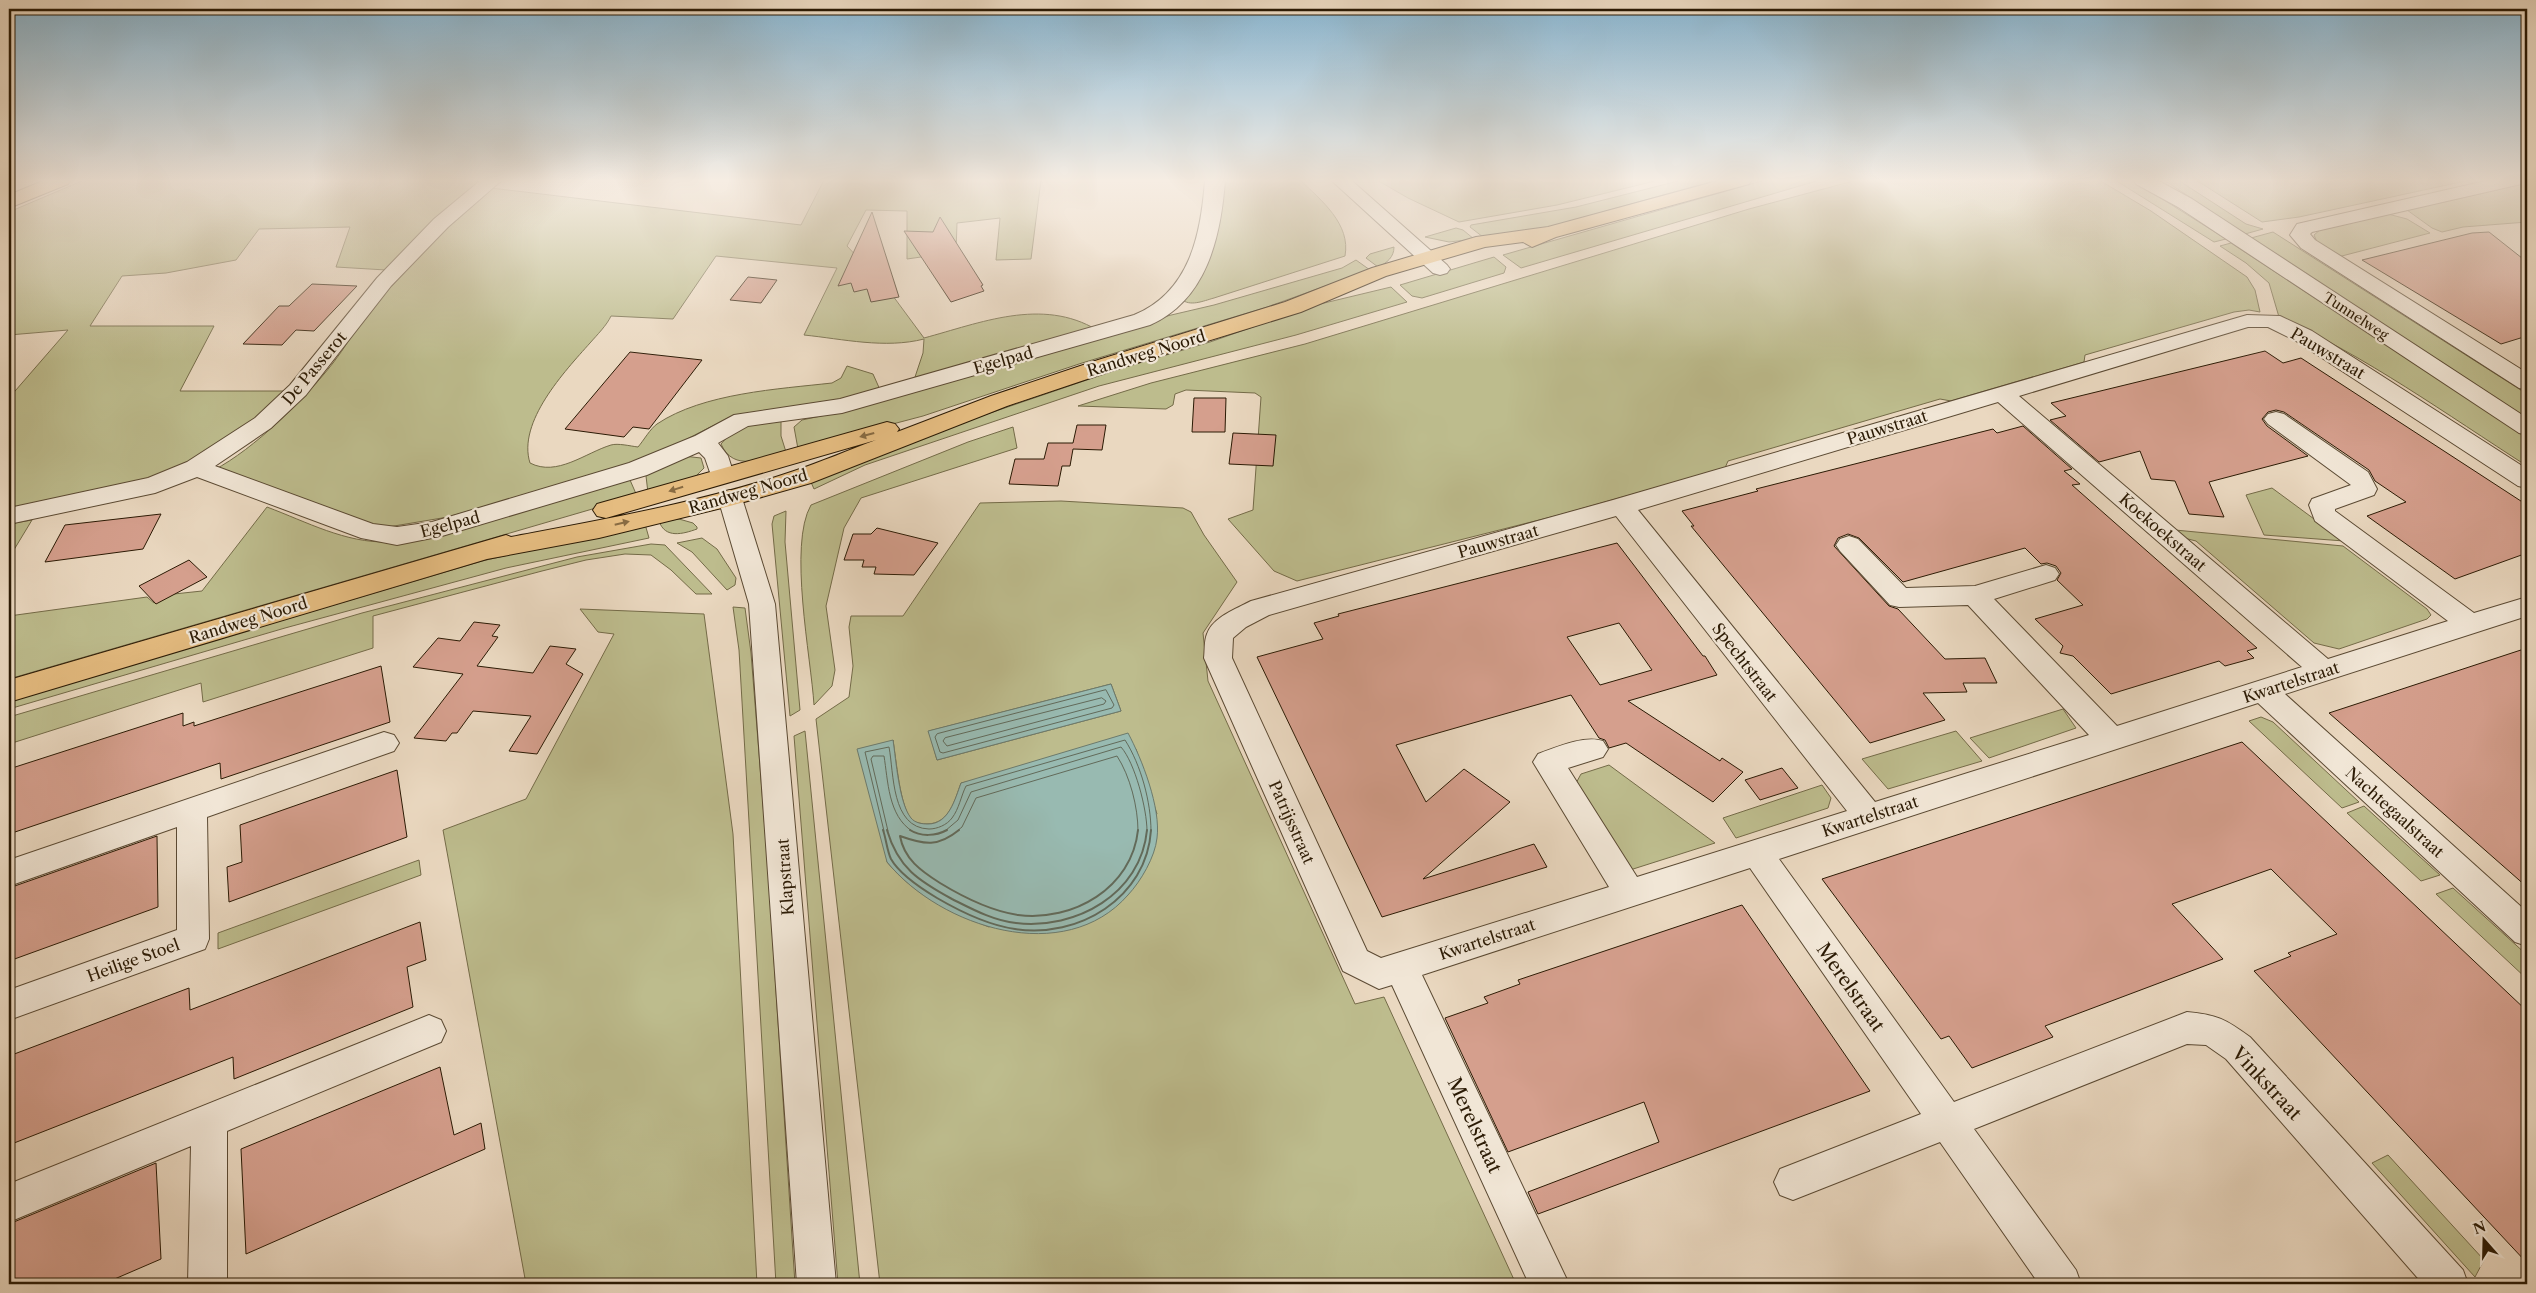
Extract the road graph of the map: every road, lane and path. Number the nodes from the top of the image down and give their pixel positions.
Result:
1 (424, 240) edge
2 (1205, 240) edge
3 (1408, 240) edge
4 (1534, 240) edge
5 (2242, 240) edge
6 (2305, 240) edge
7 (1434, 263) junction
8 (2527, 383) edge
9 (2001, 393) junction
10 (2276, 419) dead end
11 (2527, 428) edge
12 (703, 441) junction
13 (196, 468) junction
14 (2527, 480) edge
15 (726, 486) junction
16 (1622, 506) junction
17 (9, 516) edge
18 (1849, 545) dead end
19 (2046, 574) dead end
20 (1975, 595) junction
21 (2527, 606) edge
22 (2471, 625) junction
23 (1220, 635) joint
24 (2324, 671) junction
25 (9, 691) edge
26 (2262, 691) junction
27 (2111, 739) junction
28 (384, 743) dead end
29 (1593, 749) dead end
30 (192, 810) junction
31 (1868, 817) junction
32 (1757, 852) junction
33 (9, 873) edge
34 (1630, 894) junction
35 (2527, 932) edge
36 (1401, 967) junction
37 (9, 1005) edge
38 (429, 1031) dead end
39 (209, 1122) junction
40 (1945, 1122) junction
41 (1793, 1182) dead end
42 (9, 1203) edge
43 (208, 1284) edge
44 (817, 1284) edge
45 (1549, 1284) edge
46 (2062, 1284) edge
47 (2449, 1284) edge

1 - 13 street, De Passerot
2 - 12 street, Egelpad
3 - 7 street
4 - 7 main road, Randweg Noord
5 - 11 street, Tunnelweg
6 - 8 street
7 - 15 main road, Randweg Noord
9 - 14 street, Pauwstraat
9 - 16 street, Pauwstraat
9 - 24 street, Koekoekstraat
10 - 22 street
12 - 13 street, Egelpad
12 - 15 street
13 - 17 street, De Passerot
15 - 25 main road, Randweg Noord
15 - 44 street, Klapstraat
16 - 23 street, Pauwstraat
16 - 31 street, Spechtstraat
18 - 20 street
19 - 20 street
20 - 27 street
21 - 22 street, Kwartelstraat
22 - 24 street, Kwartelstraat
23 - 36 street, Patrijsstraat
24 - 26 street, Kwartelstraat
26 - 27 street, Kwartelstraat
26 - 35 street, Nachtegaalstraat
27 - 31 street, Kwartelstraat
28 - 30 street
29 - 34 street
30 - 33 street
30 - 37 street, Heilige Stoel
31 - 32 street, Kwartelstraat
32 - 34 street, Kwartelstraat
32 - 40 street, Merelstraat
34 - 36 street, Kwartelstraat
36 - 45 street, Merelstraat
38 - 39 street
39 - 42 street
39 - 43 street
40 - 41 street
40 - 46 street, Merelstraat
40 - 47 street, Vinkstraat

